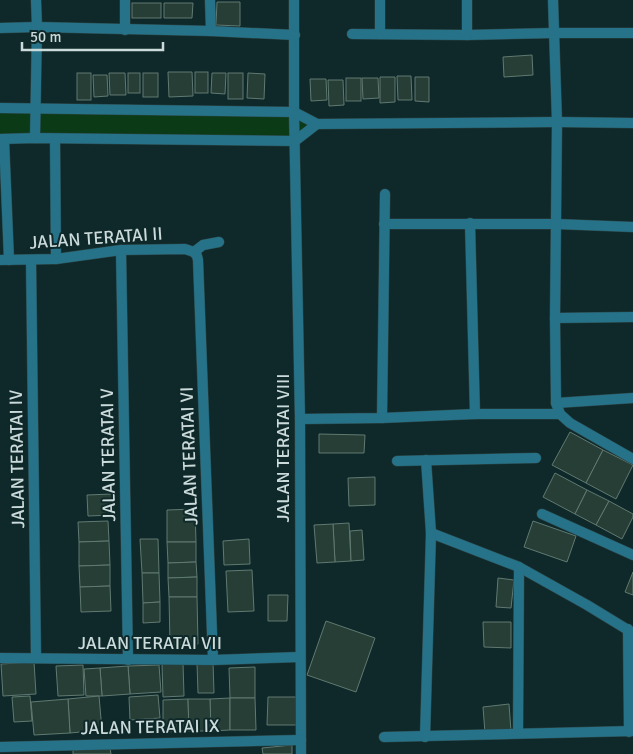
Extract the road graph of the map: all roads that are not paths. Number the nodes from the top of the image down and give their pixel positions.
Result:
1 (36, 0) edge
2 (125, 0) edge
3 (210, 0) edge
4 (294, 0) edge
5 (380, 0) edge
6 (467, 0) edge
7 (553, 0) edge
8 (37, 27) junction
9 (0, 28) edge
10 (125, 30) junction
11 (211, 31) junction
12 (554, 33) junction
13 (633, 33) edge
14 (352, 34) dead end
15 (380, 34) junction
16 (295, 35) junction
17 (467, 35) junction
18 (0, 108) edge
19 (36, 108) junction
20 (294, 112) junction
21 (557, 122) junction
22 (633, 123) edge
23 (317, 124) junction
24 (35, 138) junction
25 (2, 139) edge
26 (55, 139) junction
27 (295, 141) junction
28 (385, 194) dead end
29 (470, 223) junction
30 (384, 224) junction
31 (556, 224) junction
32 (633, 227) edge
33 (219, 242) dead end
34 (121, 250) junction
35 (194, 252) junction
36 (56, 259) junction
37 (4, 260) edge
38 (31, 260) junction
39 (633, 317) edge
40 (555, 318) junction
41 (633, 398) edge
42 (556, 403) junction
43 (475, 414) junction
44 (560, 414) junction
45 (382, 418) junction
46 (300, 419) junction
47 (536, 458) dead end
48 (633, 459) edge
49 (426, 460) junction
50 (397, 461) dead end
51 (542, 514) dead end
52 (431, 533) junction
53 (632, 552) edge
54 (519, 567) junction
55 (630, 631) edge
56 (300, 657) junction
57 (0, 658) edge
58 (36, 658) junction
59 (128, 660) junction
60 (213, 660) junction
61 (631, 731) edge
62 (518, 733) junction
63 (384, 737) dead end
64 (425, 737) junction
65 (301, 740) junction
66 (0, 747) edge
67 (301, 754) edge

1 - 8 street
2 - 10 street
3 - 11 street
4 - 16 street, JALAN TERATAI VIII
5 - 15 street
6 - 17 street
7 - 12 street
8 - 9 street
8 - 10 street
8 - 19 street
10 - 11 street
11 - 16 street
12 - 13 street
12 - 17 street
12 - 21 street
14 - 15 street
15 - 17 street
16 - 20 street, JALAN TERATAI VIII
18 - 19 street
19 - 20 street
19 - 24 street
20 - 23 street
20 - 27 street, JALAN TERATAI VIII
21 - 22 street
21 - 23 street
21 - 31 street
23 - 27 street
24 - 25 street
24 - 26 street
25 - 37 street
26 - 27 street
26 - 36 street
27 - 46 street, JALAN TERATAI VIII
28 - 30 street
29 - 30 street
29 - 31 street
29 - 43 street
30 - 45 street
31 - 32 street
31 - 40 street
33 - 35 street
34 - 35 street, JALAN TERATAI II
34 - 36 street, JALAN TERATAI II
34 - 59 street, JALAN TERATAI V
35 - 60 street, JALAN TERATAI VI
36 - 38 street, JALAN TERATAI II
37 - 38 street, JALAN TERATAI II
38 - 58 street, JALAN TERATAI IV
39 - 40 street
40 - 42 street
41 - 42 street
42 - 44 street
43 - 44 street
43 - 45 street
44 - 48 street
45 - 46 street
46 - 56 street, JALAN TERATAI VIII
47 - 49 street
49 - 50 street
49 - 52 street
51 - 53 street
52 - 54 street
52 - 64 street
54 - 55 street
54 - 62 street
55 - 61 street
56 - 60 street, JALAN TERATAI VII
56 - 65 street, JALAN TERATAI VIII
57 - 58 street, JALAN TERATAI VII
58 - 59 street, JALAN TERATAI VII
59 - 60 street, JALAN TERATAI VII
61 - 62 street
62 - 64 street
63 - 64 street
65 - 66 street, JALAN TERATAI IX
65 - 67 street, JALAN TERATAI VIII

